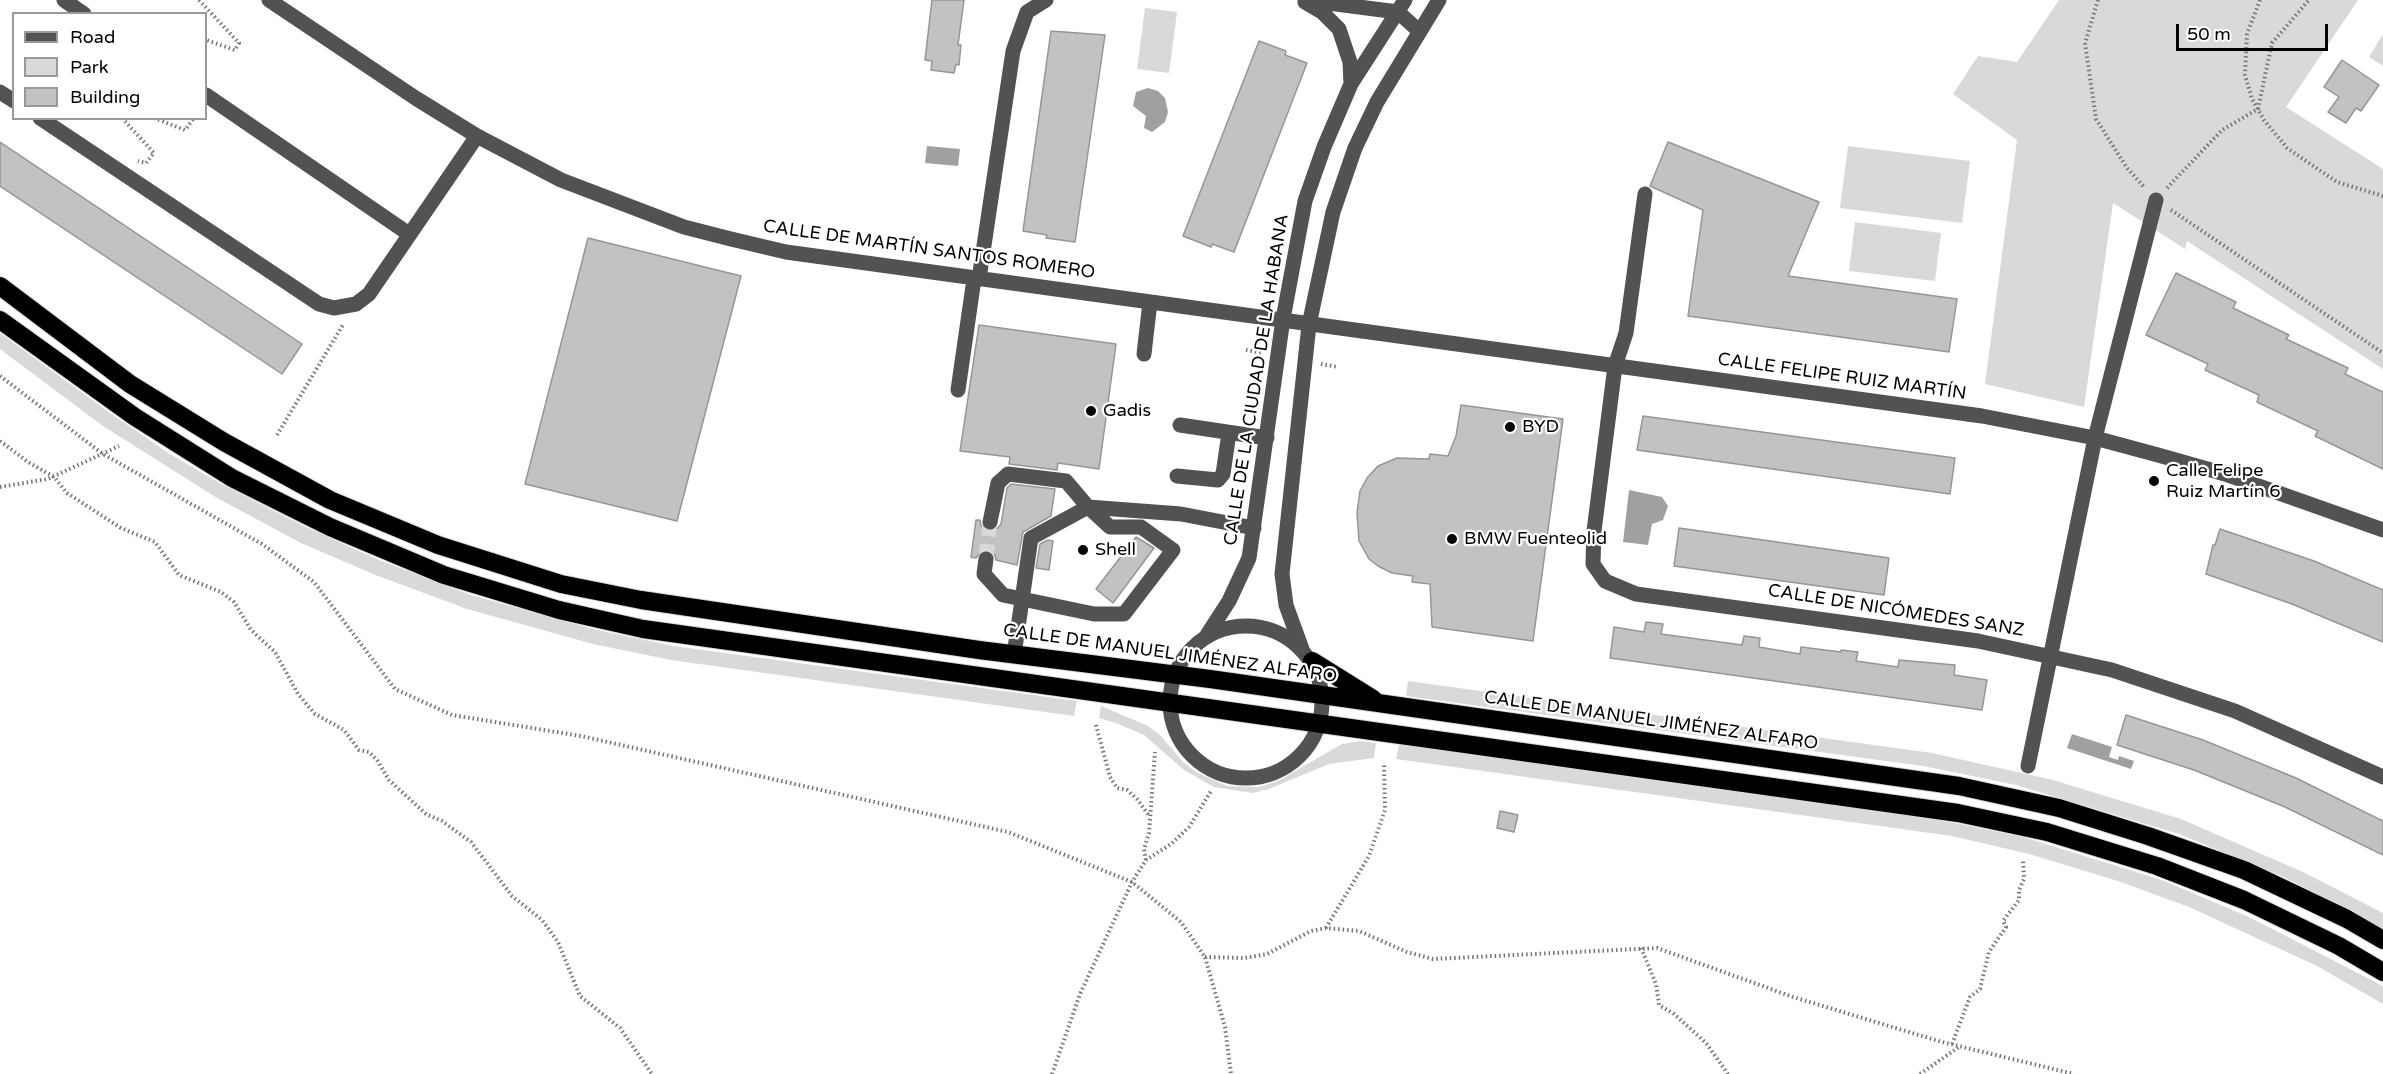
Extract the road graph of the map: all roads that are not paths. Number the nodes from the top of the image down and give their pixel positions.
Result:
1 (64, 0) edge
2 (269, 0) edge
3 (1046, 0) edge
4 (1304, 0) edge
5 (1439, 0) edge
6 (1375, 3) edge
7 (1401, 6) edge
8 (81, 12) edge
9 (1419, 31) junction
10 (1351, 84) junction
11 (207, 95) edge
12 (43, 120) edge
13 (477, 136) junction
14 (1645, 194) dead end
15 (2156, 200) road end
16 (410, 234) junction
17 (976, 279) junction
18 (0, 286) edge
19 (1150, 302) junction
20 (1283, 319) junction
21 (0, 320) edge
22 (1309, 325) junction
23 (1144, 354) dead end
24 (1615, 366) junction
25 (958, 390) dead end
26 (1180, 425) dead end
27 (1228, 433) junction
28 (1267, 438) junction
29 (2095, 438) junction
30 (1177, 476) dead end
31 (1088, 507) junction
32 (990, 522) tunnel mouth
33 (1254, 528) junction
34 (2383, 530) edge
35 (986, 559) tunnel mouth
36 (1022, 600) junction
37 (1207, 635) junction
38 (1014, 655) junction
39 (1307, 655) junction
40 (2049, 655) junction
41 (1173, 675) junction
42 (1323, 695) junction
43 (1169, 703) junction
44 (1383, 704) junction
45 (1320, 722) junction
46 (2028, 766) dead end
47 (2383, 777) edge
48 (2383, 940) edge
49 (2383, 972) edge

1 - 8 street
2 - 13 street, CALLE DE MARTÍN SANTOS ROMERO
3 - 17 street
4 - 6 street
4 - 10 street
5 - 9 street
6 - 7 street
7 - 9 street
7 - 10 street, CALLE DE LA CIUDAD DE LA HABANA
9 - 22 street
10 - 20 street, CALLE DE LA CIUDAD DE LA HABANA
11 - 16 street
12 - 16 street
13 - 16 street
13 - 17 street, CALLE DE MARTÍN SANTOS ROMERO
14 - 24 street, CALLE DE NICÓMEDES SANZ
15 - 29 street
17 - 19 street, CALLE DE MARTÍN SANTOS ROMERO
17 - 25 street
18 - 38 highway, CALLE DE MANUEL JIMÉNEZ ALFARO
19 - 20 street, CALLE DE MARTÍN SANTOS ROMERO
19 - 23 street
20 - 22 street, CALLE FELIPE RUIZ MARTÍN
20 - 28 street, CALLE DE LA CIUDAD DE LA HABANA
21 - 43 highway
22 - 24 street, CALLE FELIPE RUIZ MARTÍN
22 - 39 street
24 - 29 street, CALLE FELIPE RUIZ MARTÍN
24 - 40 street, CALLE DE NICÓMEDES SANZ
26 - 27 street
27 - 28 street
27 - 30 street
28 - 33 street, CALLE DE LA CIUDAD DE LA HABANA
29 - 34 street, CALLE FELIPE RUIZ MARTÍN
29 - 40 street
31 - 32 street
31 - 33 street
31 - 36 street
31 - 36 street
33 - 37 street, CALLE DE LA CIUDAD DE LA HABANA
35 - 36 street
36 - 38 street
37 - 39 street
37 - 41 street
38 - 41 highway, CALLE DE MANUEL JIMÉNEZ ALFARO
39 - 42 street
39 - 44 highway
40 - 46 street
40 - 47 street, CALLE DE NICÓMEDES SANZ
41 - 42 highway, CALLE DE MANUEL JIMÉNEZ ALFARO
41 - 43 street
42 - 44 highway, CALLE DE MANUEL JIMÉNEZ ALFARO
42 - 45 street
43 - 45 highway
43 - 45 street
44 - 48 highway, CALLE DE MANUEL JIMÉNEZ ALFARO
45 - 49 highway

